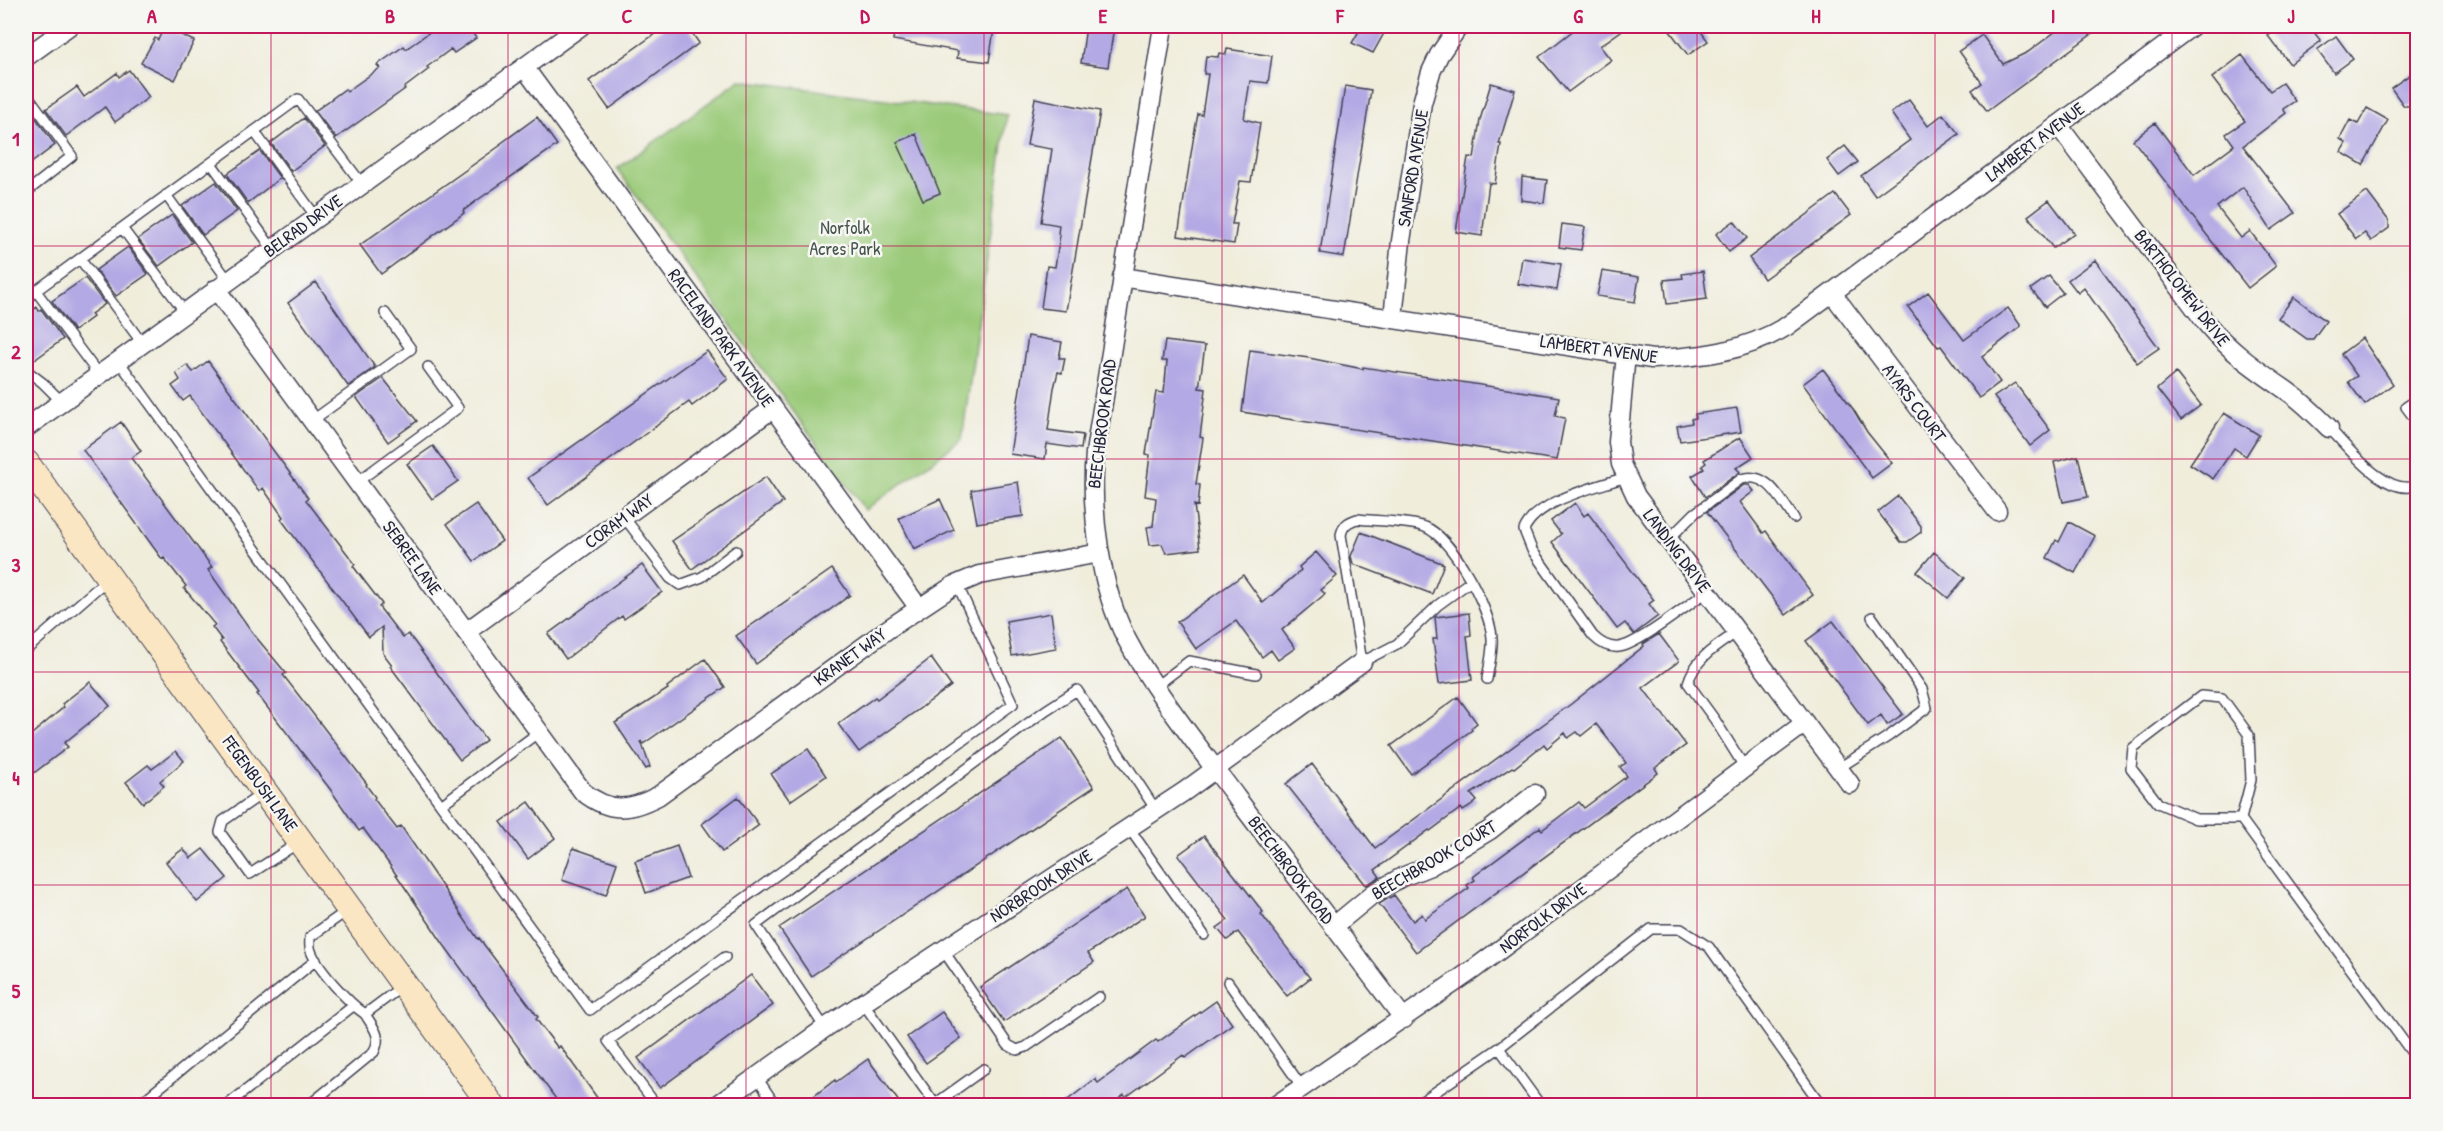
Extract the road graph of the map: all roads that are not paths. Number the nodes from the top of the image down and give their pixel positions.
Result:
1 (69, 26) edge
2 (581, 26) edge
3 (1163, 26) edge
4 (1459, 26) edge
5 (2192, 26) edge
6 (26, 57) edge
7 (524, 67) junction
8 (26, 93) edge
9 (2058, 125) junction
10 (254, 131) junction
11 (211, 163) junction
12 (362, 184) junction
13 (27, 189) edge
14 (166, 195) junction
15 (316, 217) junction
16 (122, 228) junction
17 (272, 248) junction
18 (80, 259) junction
19 (1122, 277) junction
20 (222, 284) junction
21 (36, 291) junction
22 (1832, 293) junction
23 (26, 298) edge
24 (185, 312) junction
25 (385, 313) dead end
26 (1393, 318) junction
27 (142, 343) junction
28 (1626, 354) junction
29 (118, 360) junction
30 (428, 368) dead end
31 (26, 370) edge
32 (99, 375) junction
33 (2418, 399) edge
34 (62, 402) junction
35 (772, 409) junction
36 (313, 420) junction
37 (2418, 423) edge
38 (26, 428) edge
39 (2329, 428) joint
40 (26, 463) edge
41 (1626, 477) junction
42 (357, 482) junction
43 (2418, 485) edge
44 (1997, 511) dead end
45 (624, 517) junction
46 (1794, 518) dead end
47 (1668, 540) junction
48 (736, 551) dead end
49 (1100, 553) junction
50 (110, 578) junction
51 (1471, 581) junction
52 (957, 584) junction
53 (1707, 592) junction
54 (920, 608) junction
55 (1872, 617) dead end
56 (466, 632) junction
57 (1737, 632) junction
58 (26, 650) edge
59 (1362, 662) junction
60 (1256, 674) dead end
61 (1487, 680) dead end
62 (1156, 686) junction
63 (1805, 723) junction
64 (539, 732) junction
65 (1745, 768) junction
66 (1839, 768) junction
67 (1215, 770) junction
68 (1850, 784) dead end
69 (265, 791) junction
70 (1535, 794) dead end
71 (441, 805) junction
72 (622, 808) joint
73 (1156, 810) junction
74 (2241, 819) junction
75 (1129, 828) junction
76 (301, 841) junction
77 (350, 908) junction
78 (1334, 926) junction
79 (1204, 935) dead end
80 (943, 950) junction
81 (724, 957) dead end
82 (316, 960) junction
83 (1228, 982) dead end
84 (405, 985) junction
85 (1099, 997) dead end
86 (863, 1003) junction
87 (353, 1006) junction
88 (365, 1014) junction
89 (1404, 1019) junction
90 (825, 1028) junction
91 (1499, 1048) junction
92 (2418, 1061) edge
93 (984, 1069) dead end
94 (756, 1077) junction
95 (1302, 1087) junction
96 (137, 1106) edge
97 (226, 1106) edge
98 (308, 1106) edge
99 (492, 1106) edge
100 (657, 1106) edge
101 (716, 1106) edge
102 (776, 1106) edge
103 (1275, 1106) edge
104 (1415, 1106) edge
105 (1541, 1106) edge
106 (1822, 1106) edge

1 - 6 street
2 - 7 street, BELRAD DRIVE
3 - 19 street, BEECHBROOK ROAD
4 - 26 street, SANFORD AVENUE
5 - 9 street, LAMBERT AVENUE
7 - 12 street, BELRAD DRIVE
7 - 35 street, RACELAND PARK AVENUE
8 - 13 lane
9 - 22 street, LAMBERT AVENUE
9 - 39 street, BARTHOLOMEW DRIVE
10 - 11 lane
10 - 12 lane
10 - 15 lane
11 - 14 lane
11 - 17 lane
12 - 15 street, BELRAD DRIVE
14 - 16 lane
14 - 20 lane
15 - 17 street, BELRAD DRIVE
16 - 18 lane
16 - 24 lane
17 - 20 street, BELRAD DRIVE
18 - 21 lane
18 - 27 lane
19 - 26 street, LAMBERT AVENUE
19 - 49 street, BEECHBROOK ROAD
20 - 24 street, BELRAD DRIVE
20 - 36 street, SEBREE LANE
21 - 23 lane
21 - 32 lane
22 - 28 street, LAMBERT AVENUE
22 - 44 street, AYARS COURT
24 - 27 street, BELRAD DRIVE
25 - 36 lane
26 - 28 street, LAMBERT AVENUE
27 - 29 street, BELRAD DRIVE
28 - 41 street, LANDING DRIVE
29 - 32 street, BELRAD DRIVE
29 - 71 lane
30 - 42 lane
31 - 34 lane
32 - 34 street, BELRAD DRIVE
33 - 37 lane
34 - 38 street, BELRAD DRIVE
35 - 45 street, CORAM WAY
35 - 54 street, RACELAND PARK AVENUE
36 - 42 street, SEBREE LANE
39 - 43 lane
40 - 50 main road, FEGENBUSH LANE
41 - 47 street, LANDING DRIVE
41 - 53 lane
42 - 56 street, SEBREE LANE
45 - 48 lane
45 - 56 street, CORAM WAY
46 - 47 lane
47 - 53 street, LANDING DRIVE
49 - 52 street, KRANET WAY
49 - 62 street, BEECHBROOK ROAD
50 - 58 lane
50 - 69 main road, FEGENBUSH LANE
51 - 59 lane
51 - 59 lane
51 - 61 lane
52 - 54 street, KRANET WAY
52 - 71 lane
53 - 57 street, LANDING DRIVE
54 - 72 street, KRANET WAY
55 - 66 lane
56 - 64 street, SEBREE LANE
57 - 63 street, LANDING DRIVE
57 - 65 lane
59 - 67 street, NORBROOK DRIVE
60 - 62 lane
62 - 67 street, BEECHBROOK ROAD
63 - 65 street, NORFOLK DRIVE
63 - 66 street, LANDING DRIVE
64 - 71 lane
64 - 72 street, SEBREE LANE
65 - 89 street, NORFOLK DRIVE
66 - 68 street, LANDING DRIVE
67 - 73 street, NORBROOK DRIVE
67 - 78 street, BEECHBROOK ROAD
69 - 76 main road, FEGENBUSH LANE
69 - 76 lane
70 - 78 street, BEECHBROOK COURT
73 - 75 street, NORBROOK DRIVE
73 - 90 lane
74 - 74 lane
74 - 92 lane
75 - 79 lane
75 - 80 street, NORBROOK DRIVE
76 - 77 main road, FEGENBUSH LANE
77 - 82 lane
77 - 84 main road, FEGENBUSH LANE
78 - 89 street, BEECHBROOK ROAD
80 - 85 lane
80 - 86 street, NORBROOK DRIVE
81 - 100 lane
82 - 87 lane
82 - 96 lane
83 - 95 lane
84 - 88 lane
84 - 99 main road, FEGENBUSH LANE
86 - 90 street, NORBROOK DRIVE
86 - 93 lane
87 - 88 lane
87 - 97 lane
88 - 98 lane
89 - 95 street, NORFOLK DRIVE
90 - 94 street, NORBROOK DRIVE
91 - 104 lane
91 - 105 lane
91 - 106 lane
94 - 101 street, NORBROOK DRIVE
94 - 102 lane
95 - 103 street, NORFOLK DRIVE

